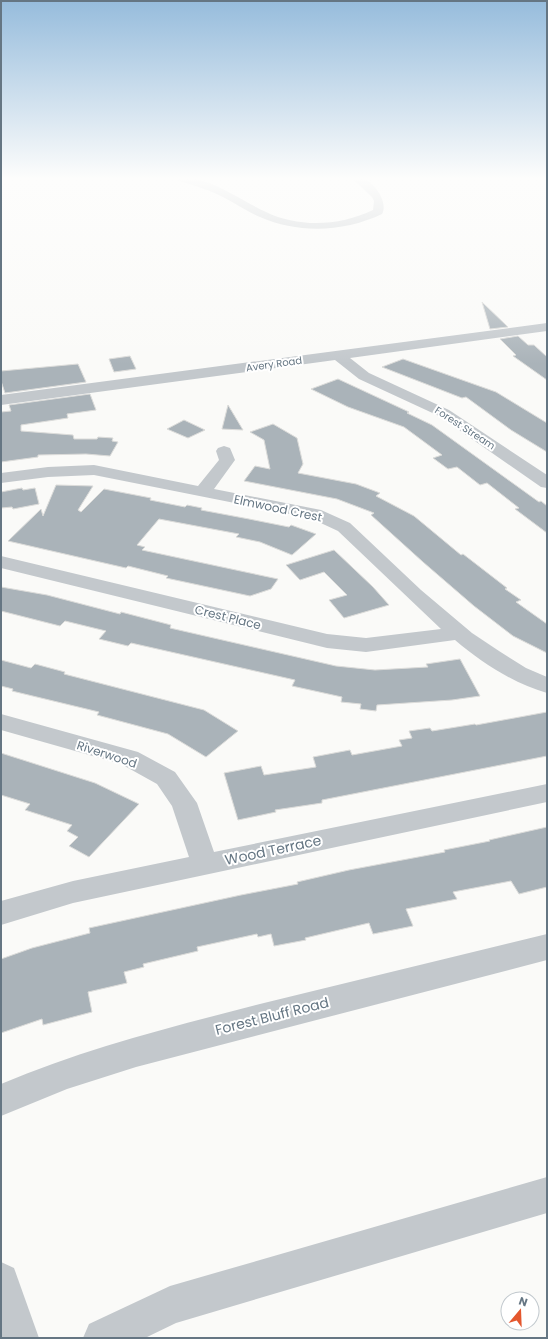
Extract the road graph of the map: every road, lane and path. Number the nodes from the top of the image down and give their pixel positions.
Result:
1 (545, 329) edge
2 (338, 356) junction
3 (1, 400) edge
4 (224, 451) dead end
5 (1, 478) edge
6 (547, 483) edge
7 (202, 492) junction
8 (1, 562) edge
9 (458, 633) junction
10 (547, 686) edge
11 (1, 722) edge
12 (547, 793) edge
13 (205, 864) junction
14 (1, 913) edge
15 (547, 947) edge
16 (1, 1100) edge
17 (547, 1195) edge
18 (1, 1281) edge
19 (19, 1338) edge
20 (103, 1338) edge

1 - 2 street, Avery Road
2 - 3 street, Avery Road
2 - 6 street, Forest Stream
4 - 7 street
5 - 7 street, Elmwood Crest
7 - 9 street, Elmwood Crest
8 - 9 street, Crest Place
9 - 10 street, Elmwood Crest
11 - 13 street, Riverwood
12 - 13 street, Wood Terrace
13 - 14 street, Wood Terrace
15 - 16 street, Forest Bluff Road
17 - 20 street
18 - 19 street

